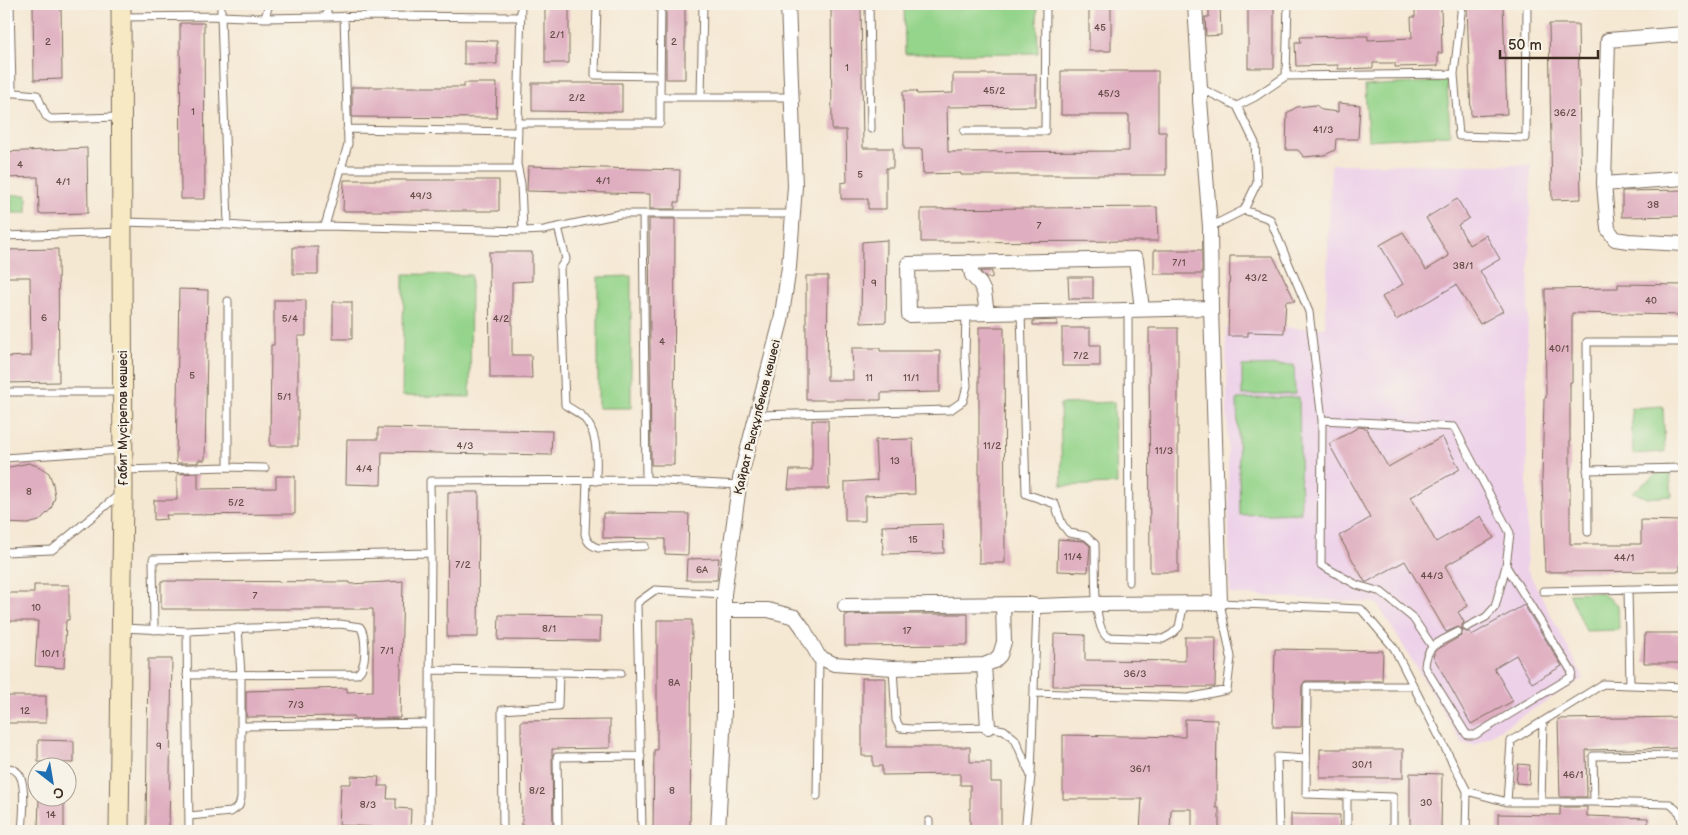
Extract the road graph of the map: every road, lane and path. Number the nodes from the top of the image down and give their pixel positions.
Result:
1 (10, 4) edge
2 (221, 4) edge
3 (269, 4) edge
4 (327, 4) edge
5 (521, 4) edge
6 (598, 4) edge
7 (661, 4) edge
8 (703, 4) edge
9 (788, 4) edge
10 (869, 4) edge
11 (1046, 4) edge
12 (1194, 4) edge
13 (1288, 4) edge
14 (1462, 4) edge
15 (1527, 4) edge
16 (121, 10) edge
17 (221, 16) junction
18 (327, 16) junction
19 (344, 16) junction
20 (521, 17) junction
21 (265, 18) junction
22 (1684, 34) edge
23 (7, 43) edge
24 (1454, 74) junction
25 (660, 76) junction
26 (1286, 76) junction
27 (1200, 88) junction
28 (4, 93) edge
29 (16, 93) junction
30 (660, 97) junction
31 (702, 97) junction
32 (791, 97) junction
33 (1237, 106) junction
34 (122, 117) junction
35 (518, 123) junction
36 (347, 129) junction
37 (871, 129) dead end
38 (964, 131) dead end
39 (518, 132) junction
40 (341, 169) junction
41 (518, 169) junction
42 (1684, 178) edge
43 (1604, 184) junction
44 (1244, 210) junction
45 (643, 214) junction
46 (794, 214) junction
47 (228, 225) junction
48 (325, 226) junction
49 (122, 227) junction
50 (558, 227) junction
51 (1210, 227) junction
52 (523, 231) junction
53 (4, 236) edge
54 (1684, 244) edge
55 (969, 262) junction
56 (228, 301) dead end
57 (1211, 308) junction
58 (1135, 310) junction
59 (1021, 312) junction
60 (966, 313) junction
61 (987, 313) junction
62 (1684, 342) edge
63 (4, 392) edge
64 (123, 392) junction
65 (758, 415) junction
66 (1322, 420) junction
67 (122, 450) junction
68 (4, 458) edge
69 (228, 467) junction
70 (265, 468) dead end
71 (1684, 468) edge
72 (123, 470) junction
73 (1587, 470) junction
74 (646, 480) junction
75 (587, 481) junction
76 (596, 481) junction
77 (740, 485) junction
78 (123, 491) junction
79 (1588, 532) dead end
80 (644, 546) dead end
81 (4, 552) edge
82 (431, 552) junction
83 (1506, 566) junction
84 (1129, 582) dead end
85 (1684, 588) edge
86 (1628, 589) junction
87 (1543, 591) dead end
88 (724, 594) junction
89 (1184, 603) junction
90 (1220, 603) junction
91 (1003, 604) junction
92 (1096, 604) junction
93 (845, 606) dead end
94 (1037, 606) junction
95 (724, 610) junction
96 (122, 628) junction
97 (238, 628) junction
98 (1467, 628) dead end
99 (154, 630) junction
100 (187, 631) junction
101 (1458, 632) dead end
102 (1432, 646) junction
103 (818, 657) junction
104 (984, 665) junction
105 (893, 668) junction
106 (430, 670) junction
107 (559, 672) junction
108 (621, 673) dead end
109 (188, 675) junction
110 (241, 675) junction
111 (1630, 685) junction
112 (1413, 686) junction
113 (1684, 688) edge
114 (1034, 693) junction
115 (1543, 721) junction
116 (430, 724) junction
117 (240, 726) junction
118 (988, 727) junction
119 (1684, 755) edge
120 (641, 756) junction
121 (1306, 759) junction
122 (4, 768) edge
123 (1031, 776) junction
124 (1467, 791) junction
125 (1347, 795) junction
126 (817, 796) dead end
127 (1506, 802) junction
128 (1541, 802) junction
129 (1594, 802) junction
130 (189, 816) junction
131 (929, 821) dead end
132 (1684, 830) edge
133 (22, 831) edge
134 (119, 831) edge
135 (189, 831) edge
136 (429, 831) edge
137 (503, 831) edge
138 (558, 831) edge
139 (642, 831) edge
140 (718, 831) edge
141 (929, 831) edge
142 (1025, 831) edge
143 (1278, 831) edge
144 (1347, 831) edge
145 (1393, 831) edge
146 (1466, 831) edge

1 - 23 lane
2 - 17 lane
3 - 21 lane
4 - 18 lane
5 - 20 lane
6 - 25 lane
7 - 25 lane
8 - 31 lane
9 - 32 street, Қайрат Рысқұлбеков көшесі
10 - 37 lane
11 - 38 lane
12 - 27 street
13 - 26 lane
14 - 24 lane
15 - 24 lane
16 - 17 lane
16 - 34 street, Ғабит Мүсірепов көшесі
17 - 21 lane
17 - 47 lane
18 - 19 lane
18 - 21 lane
19 - 20 lane
19 - 36 lane
20 - 35 lane
22 - 43 street
23 - 29 lane
24 - 26 lane
25 - 30 lane
26 - 33 lane
27 - 33 lane
27 - 51 street
28 - 29 lane
29 - 34 lane
30 - 31 lane
30 - 35 lane
31 - 32 lane
32 - 46 street, Қайрат Рысқұлбеков көшесі
33 - 44 lane
34 - 49 street, Ғабит Мүсірепов көшесі
35 - 39 lane
36 - 39 lane
36 - 40 lane
39 - 41 lane
40 - 41 lane
40 - 48 lane
41 - 52 lane
42 - 43 street
43 - 54 street
44 - 51 lane
44 - 66 lane
45 - 46 lane
45 - 50 lane
45 - 74 lane
46 - 65 street, Қайрат Рысқұлбеков көшесі
47 - 48 lane
47 - 49 lane
48 - 52 lane
49 - 53 lane
49 - 64 street, Ғабит Мүсірепов көшесі
50 - 52 lane
50 - 76 lane
51 - 57 street
55 - 58 street
55 - 60 street
55 - 61 street
56 - 69 lane
57 - 58 street
57 - 90 street
58 - 59 street
58 - 84 lane
59 - 61 street
59 - 92 lane
60 - 61 street
60 - 65 lane
62 - 73 lane
63 - 64 lane
64 - 67 street, Ғабит Мүсірепов көшесі
65 - 77 street, Қайрат Рысқұлбеков көшесі
66 - 83 lane
66 - 102 lane
67 - 68 lane
67 - 72 street, Ғабит Мүсірепов көшесі
69 - 70 lane
69 - 72 lane
71 - 73 lane
72 - 78 street, Ғабит Мүсірепов көшесі
73 - 79 lane
74 - 76 lane
74 - 77 lane
75 - 76 lane
75 - 80 lane
75 - 82 lane
77 - 88 street, Қайрат Рысқұлбеков көшесі
78 - 81 lane
78 - 96 street, Ғабит Мүсірепов көшесі
82 - 99 lane
82 - 106 lane
83 - 98 lane
83 - 102 lane
85 - 86 lane
86 - 87 lane
86 - 111 lane
88 - 95 street, Қайрат Рысқұлбеков көшесі
88 - 120 lane
89 - 90 street
89 - 92 street
89 - 92 lane
90 - 112 lane
90 - 114 lane
91 - 93 street
91 - 94 street
91 - 104 street
92 - 94 street
94 - 114 lane
95 - 103 street
95 - 140 street, Қайрат Рысқұлбеков көшесі
96 - 99 lane
96 - 134 street, Ғабит Мүсірепов көшесі
97 - 100 lane
97 - 110 lane
97 - 110 lane
99 - 100 lane
100 - 109 lane
101 - 102 lane
103 - 105 street
103 - 126 lane
104 - 105 street
104 - 118 street
105 - 118 lane
106 - 107 lane
106 - 116 lane
107 - 108 lane
107 - 137 lane
109 - 110 lane
109 - 130 lane
110 - 117 lane
111 - 113 lane
111 - 115 lane
112 - 121 lane
112 - 124 lane
114 - 123 lane
115 - 127 lane
115 - 128 lane
116 - 117 lane
116 - 136 lane
117 - 130 lane
118 - 123 lane
119 - 129 lane
120 - 138 lane
120 - 139 lane
121 - 125 lane
121 - 143 lane
122 - 133 lane
123 - 142 lane
124 - 127 lane
124 - 146 lane
125 - 144 lane
125 - 145 lane
127 - 128 lane
128 - 129 lane
129 - 132 lane
130 - 135 lane
131 - 141 lane

